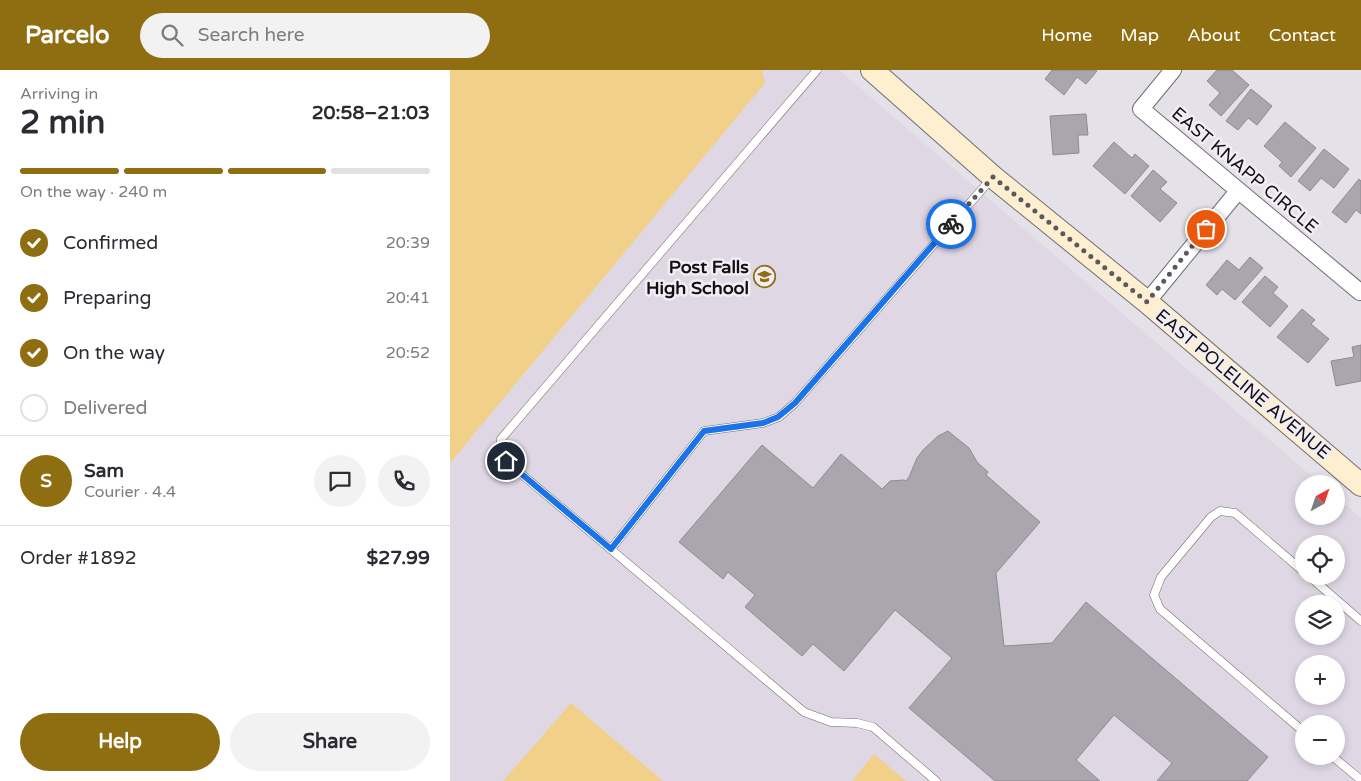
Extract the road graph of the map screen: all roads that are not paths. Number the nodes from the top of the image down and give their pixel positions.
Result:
1 (817, 70) edge
2 (872, 70) edge
3 (1174, 70) edge
4 (993, 177) junction
5 (1238, 191) junction
6 (1361, 291) edge
7 (1147, 302) junction
8 (1361, 485) edge
9 (611, 549) junction
10 (1295, 564) edge
11 (1319, 585) edge
12 (1361, 621) edge
13 (1295, 724) edge
14 (1343, 765) edge
15 (1361, 780) edge
16 (936, 781) edge

1 - 9 lane
2 - 4 main road, EAST POLELINE AVENUE
3 - 5 street, EAST KNAPP CIRCLE
4 - 7 main road, EAST POLELINE AVENUE
4 - 9 lane
5 - 6 street, EAST KNAPP CIRCLE
5 - 7 street
7 - 8 main road, EAST POLELINE AVENUE
9 - 16 lane
10 - 13 lane
11 - 12 lane
14 - 15 lane

